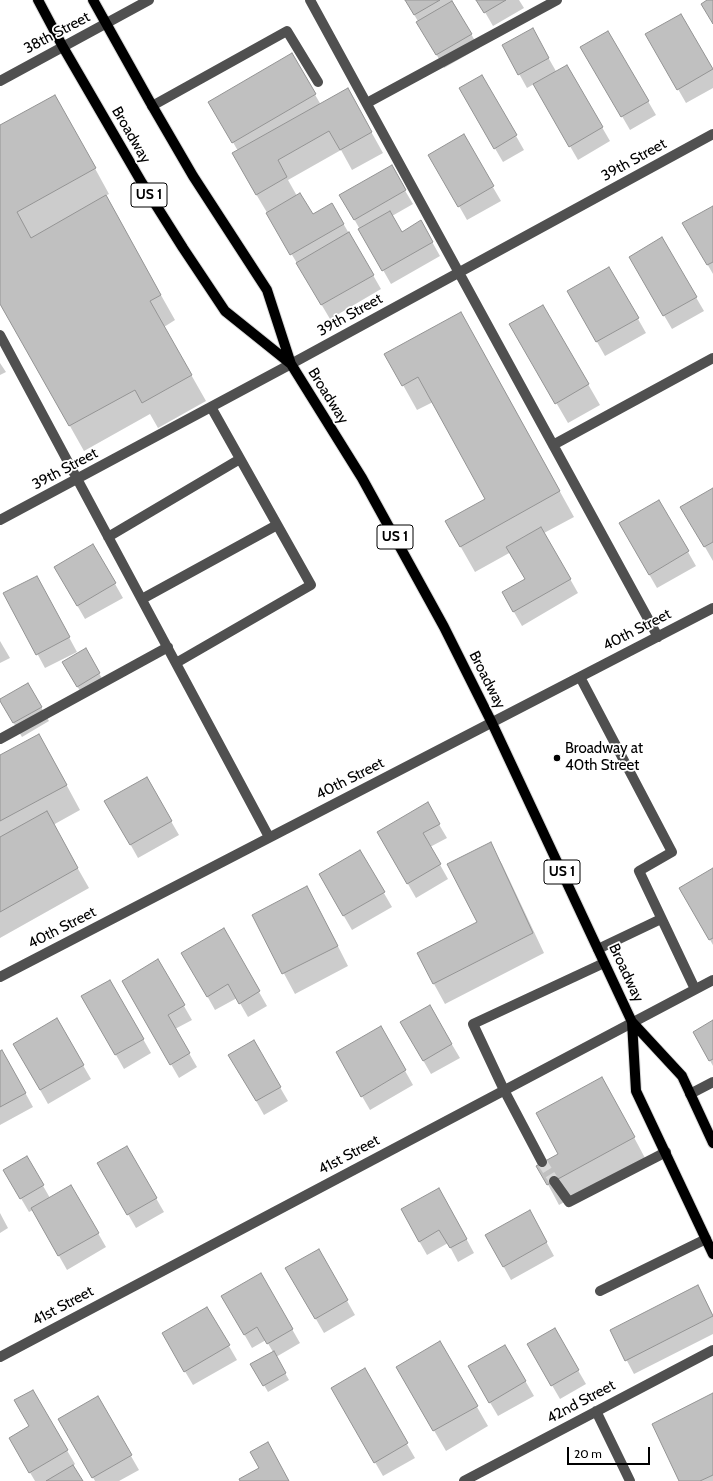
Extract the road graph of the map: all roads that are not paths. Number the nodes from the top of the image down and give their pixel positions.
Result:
1 (38, 0) edge
2 (93, 0) edge
3 (149, 0) edge
4 (310, 0) edge
5 (557, 0) edge
6 (106, 24) junction
7 (63, 47) junction
8 (0, 81) edge
9 (318, 82) dead end
10 (366, 103) junction
11 (152, 106) junction
12 (713, 134) edge
13 (459, 272) junction
14 (0, 335) edge
15 (713, 358) edge
16 (291, 364) junction
17 (211, 407) junction
18 (553, 445) junction
19 (240, 459) junction
20 (78, 479) junction
21 (0, 520) edge
22 (277, 525) junction
23 (108, 537) junction
24 (142, 599) junction
25 (713, 608) edge
26 (658, 637) junction
27 (168, 647) junction
28 (176, 663) junction
29 (580, 677) junction
30 (492, 723) junction
31 (0, 739) edge
32 (269, 837) junction
33 (661, 918) junction
34 (598, 949) junction
35 (604, 963) junction
36 (0, 977) edge
37 (713, 980) edge
38 (695, 989) junction
39 (632, 1022) junction
40 (713, 1082) edge
41 (504, 1090) junction
42 (690, 1094) junction
43 (713, 1143) edge
44 (666, 1152) junction
45 (542, 1162) tunnel mouth
46 (554, 1181) tunnel mouth
47 (706, 1240) junction
48 (713, 1254) edge
49 (600, 1291) dead end
50 (713, 1350) edge
51 (0, 1357) edge
52 (596, 1411) junction
53 (464, 1481) edge
54 (630, 1481) edge

1 - 7 main road, Broadway / US 1
2 - 6 main road, Broadway / US 1
3 - 6 street, 38th Street
4 - 10 street
5 - 10 street
6 - 7 street, 38th Street
6 - 11 main road, Broadway / US 1
7 - 8 street, 38th Street
7 - 16 main road, Broadway / US 1
9 - 11 street
10 - 13 street
11 - 16 main road, Broadway / US 1
12 - 13 street, 39th Street
13 - 16 street, 39th Street
13 - 18 street
14 - 20 street
15 - 18 street
16 - 17 street, 39th Street
16 - 30 main road, Broadway / US 1
17 - 19 street
17 - 20 street, 39th Street
18 - 26 street
19 - 22 street
19 - 23 street
20 - 21 street, 39th Street
20 - 23 street
22 - 24 street
22 - 28 street
23 - 24 street
24 - 27 street
25 - 26 street, 40th Street
26 - 29 street, 40th Street
27 - 28 street
27 - 31 street
28 - 32 street
29 - 30 street, 40th Street
29 - 33 street
30 - 32 street, 40th Street
30 - 34 main road, Broadway / US 1
32 - 36 street, 40th Street
33 - 34 street
33 - 38 street
34 - 35 main road, Broadway / US 1
35 - 39 main road, Broadway / US 1
35 - 41 street
37 - 38 street, 41st Street
38 - 39 street, 41st Street
39 - 41 street, 41st Street
39 - 42 main road, Broadway / US 1
39 - 44 main road, Broadway / US 1
40 - 42 street
41 - 45 street
41 - 51 street, 41st Street
42 - 43 main road, Broadway / US 1
44 - 46 street
44 - 47 main road, Broadway / US 1
47 - 48 main road, Broadway / US 1
47 - 49 street
50 - 52 street, 42nd Street
52 - 53 street, 42nd Street
52 - 54 street

